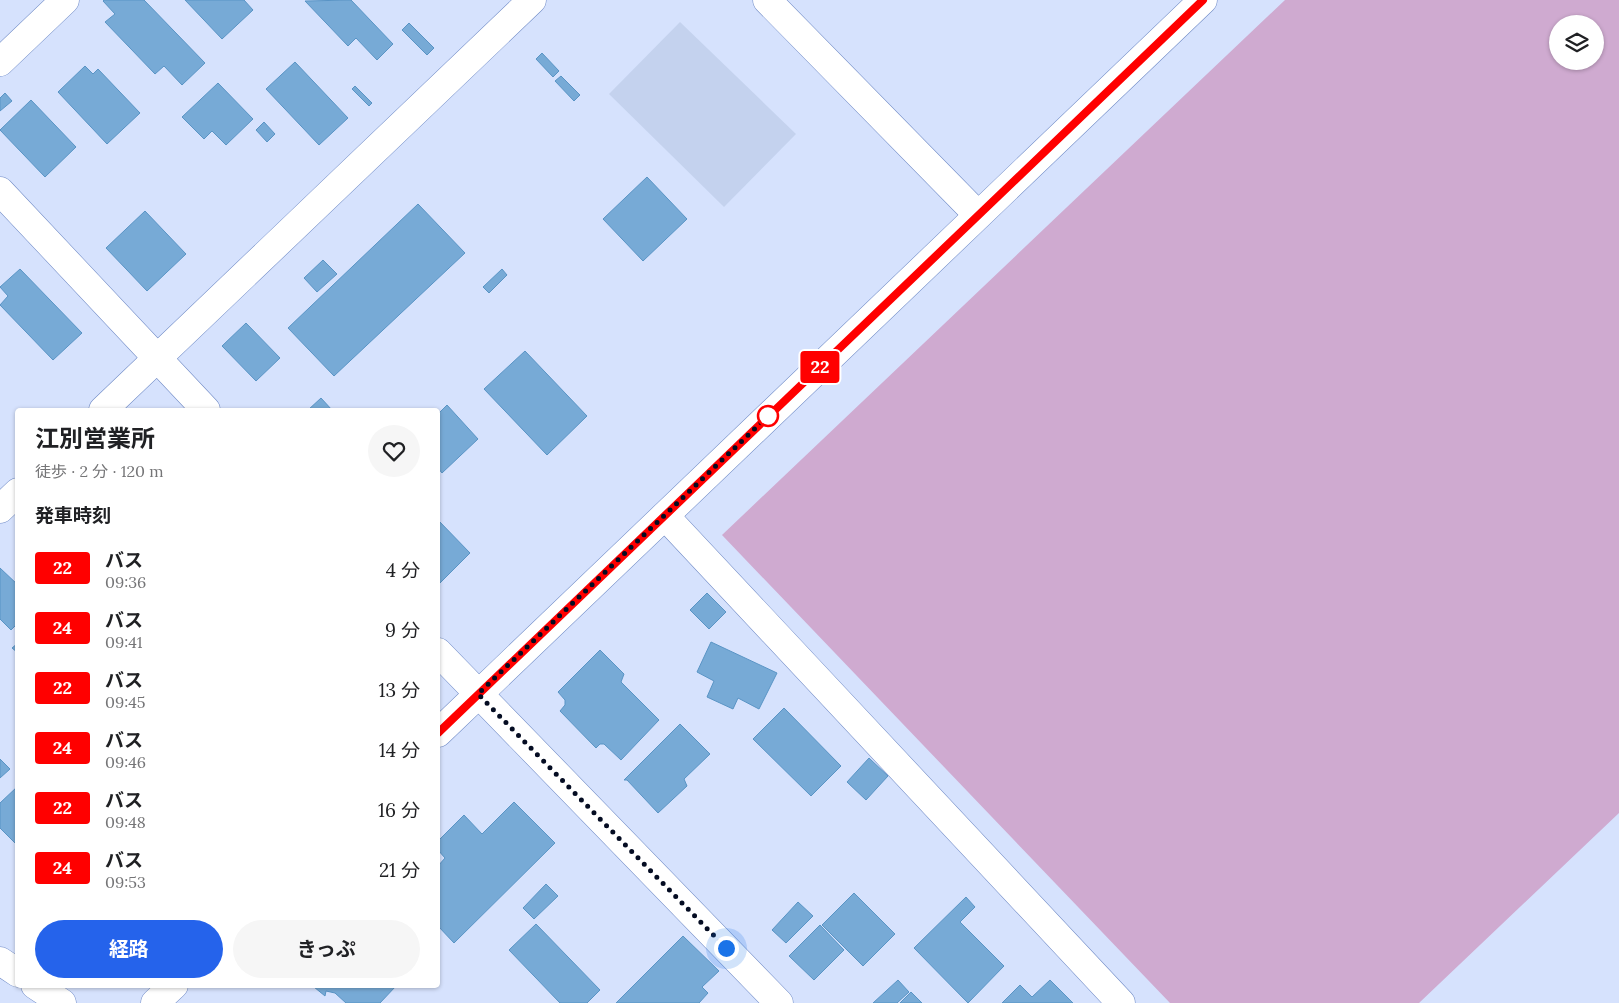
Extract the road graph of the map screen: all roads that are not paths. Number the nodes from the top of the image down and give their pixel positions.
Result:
1 (65, 0) edge
2 (532, 0) edge
3 (767, 0) edge
4 (1203, 0) edge
5 (0, 62) edge
6 (0, 191) edge
7 (978, 215) junction
8 (157, 359) junction
9 (105, 408) edge
10 (204, 408) edge
11 (15, 495) edge
12 (0, 509) edge
13 (665, 516) junction
14 (440, 654) edge
15 (478, 694) junction
16 (440, 731) edge
17 (0, 961) edge
18 (15, 971) edge
19 (40, 988) edge
20 (171, 988) edge
21 (62, 1003) edge
22 (155, 1003) edge
23 (779, 1003) edge
24 (1121, 1003) edge

1 - 5 street
2 - 8 street
3 - 7 street
4 - 7 street
6 - 8 street
7 - 13 street
8 - 9 street
8 - 10 street
11 - 12 street
13 - 15 street
13 - 24 street
14 - 15 street
15 - 16 street
15 - 23 street
17 - 18 street
19 - 21 street
20 - 22 street

